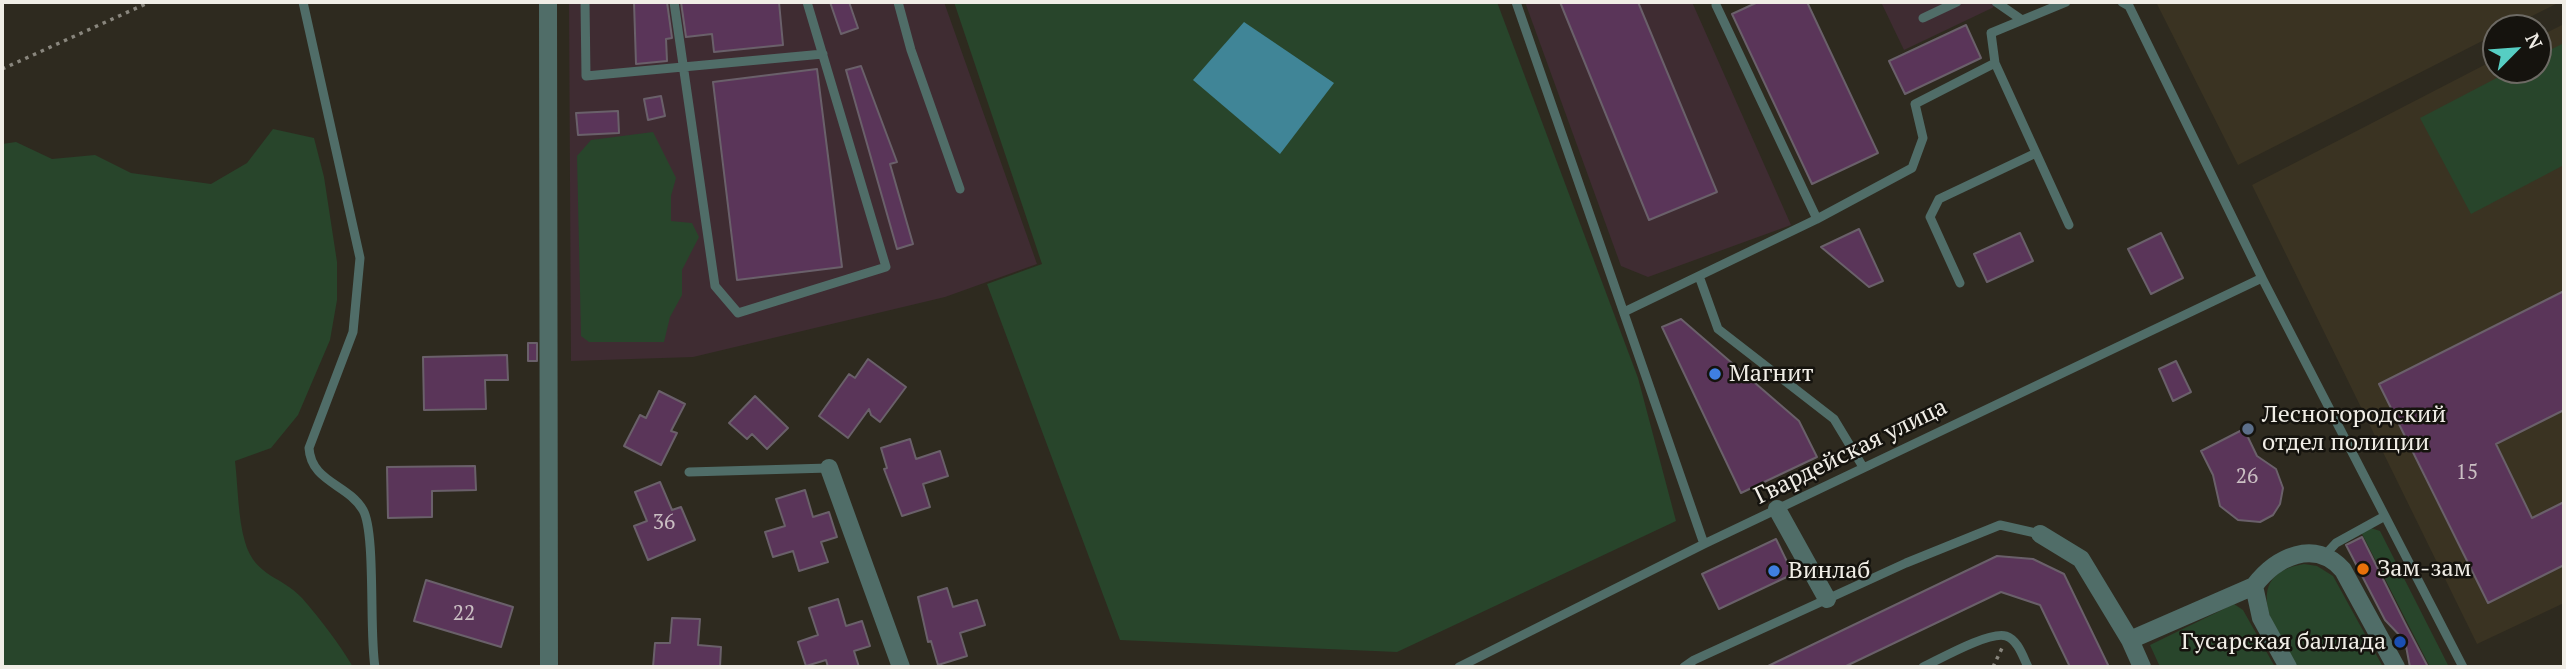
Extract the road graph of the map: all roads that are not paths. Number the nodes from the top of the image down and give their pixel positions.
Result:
1 (303, 2) edge
2 (548, 2) edge
3 (585, 2) edge
4 (674, 2) edge
5 (807, 2) edge
6 (898, 2) edge
7 (1517, 2) edge
8 (1957, 2) edge
9 (1996, 2) edge
10 (2066, 2) edge
11 (2122, 2) edge
12 (1716, 5) dead end
13 (1923, 18) dead end
14 (2022, 20) junction
15 (823, 54) junction
16 (1995, 63) junction
17 (683, 67) junction
18 (2036, 153) junction
19 (960, 189) dead end
20 (1817, 219) junction
21 (2070, 225) dead end
22 (1699, 276) junction
23 (2262, 278) junction
24 (1960, 283) dead end
25 (1626, 311) junction
26 (1863, 467) junction
27 (829, 468) joint
28 (688, 472) dead end
29 (1777, 509) junction
30 (2385, 516) junction
31 (2040, 534) joint
32 (1704, 544) junction
33 (2325, 555) junction
34 (2254, 586) junction
35 (1827, 599) junction
36 (2130, 640) junction
37 (374, 667) edge
38 (549, 667) edge
39 (901, 667) edge
40 (1459, 667) edge
41 (1684, 667) edge
42 (1923, 667) edge
43 (2028, 667) edge
44 (2142, 667) edge
45 (2288, 667) edge
46 (2396, 667) edge
47 (2463, 667) edge

1 - 37 lane
2 - 38 street
3 - 17 lane
4 - 17 lane
5 - 15 lane
6 - 19 lane
7 - 25 lane
8 - 13 lane
9 - 14 lane
10 - 14 lane
11 - 23 lane
12 - 20 lane
14 - 16 lane
15 - 17 lane
15 - 17 lane
16 - 18 lane
16 - 20 lane
18 - 21 lane
18 - 24 lane
20 - 22 lane
22 - 25 lane
22 - 26 lane
23 - 26 lane, Гвардейская улица
23 - 30 lane
25 - 32 lane
26 - 29 lane, Гвардейская улица
27 - 28 lane
27 - 39 street
29 - 32 lane, Гвардейская улица
29 - 35 street
30 - 33 lane
30 - 47 lane
31 - 35 lane
31 - 36 street
32 - 40 lane, Гвардейская улица
33 - 34 street
33 - 46 street
34 - 36 street
34 - 45 street
35 - 41 lane
36 - 44 street
42 - 43 lane

